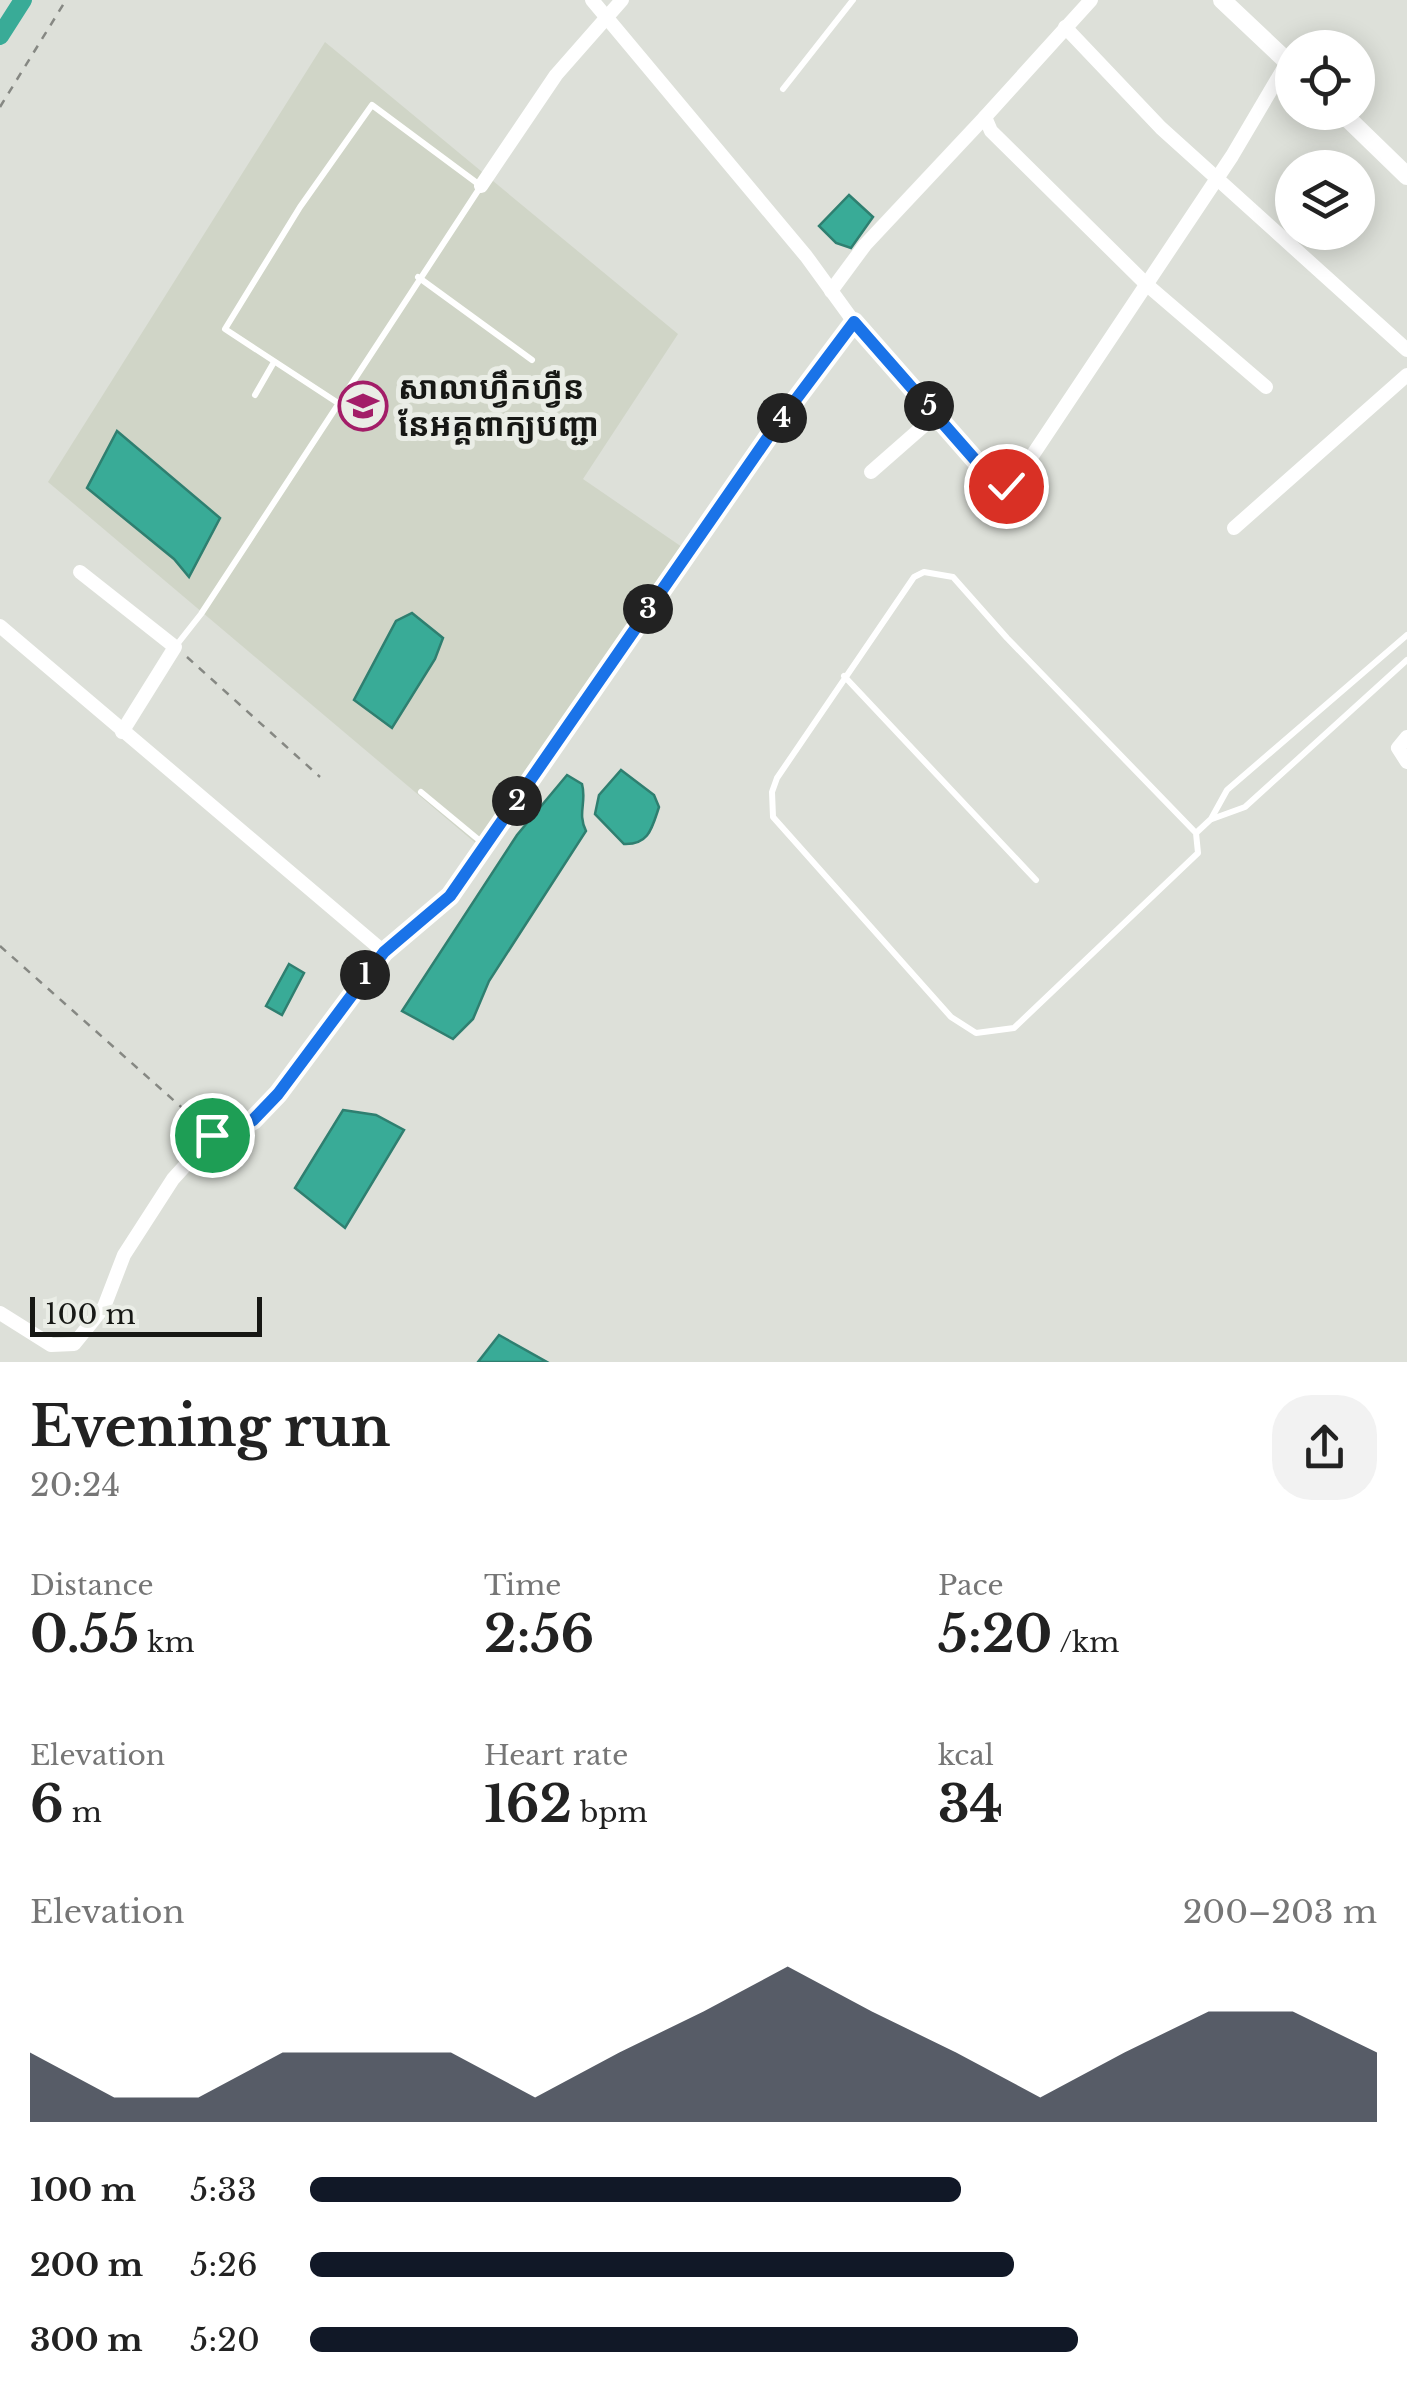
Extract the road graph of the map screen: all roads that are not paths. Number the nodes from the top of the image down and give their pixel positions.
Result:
1 (592, 0) edge
2 (622, 0) edge
3 (853, 0) edge
4 (1091, 0) edge
5 (1222, 0) edge
6 (605, 16) junction
7 (1064, 27) junction
8 (1275, 49) edge
9 (1275, 87) edge
10 (782, 89) dead end
11 (984, 117) junction
12 (1360, 130) edge
13 (1407, 176) edge
14 (1218, 178) junction
15 (481, 186) junction
16 (418, 277) junction
17 (1146, 284) junction
18 (831, 291) junction
19 (854, 322) junction
20 (1407, 350) edge
21 (532, 360) dead end
22 (274, 362) junction
23 (1407, 375) edge
24 (1266, 386) dead end
25 (255, 396) dead end
26 (338, 402) junction
27 (936, 415) junction
28 (870, 472) dead end
29 (1234, 528) dead end
30 (80, 572) dead end
31 (0, 626) edge
32 (1407, 635) edge
33 (175, 646) junction
34 (1407, 660) edge
35 (844, 676) junction
36 (122, 732) junction
37 (1407, 738) edge
38 (1407, 762) edge
39 (421, 792) dead end
40 (1211, 819) junction
41 (1196, 833) junction
42 (486, 846) junction
43 (1036, 880) dead end
44 (384, 952) junction
45 (0, 1313) edge

1 - 6 street
2 - 6 street
3 - 10 lane
4 - 7 street
5 - 8 street
6 - 15 street
6 - 18 street
7 - 11 street
7 - 14 street
9 - 14 street
11 - 17 street
11 - 18 street
12 - 13 street
14 - 17 street
14 - 20 street
15 - 16 lane
15 - 22 lane
16 - 21 lane
16 - 26 lane
17 - 24 street
17 - 27 street
18 - 19 street
19 - 27 street
19 - 42 street
22 - 25 lane
22 - 26 lane
23 - 29 street
26 - 33 lane
27 - 28 street
30 - 33 street
31 - 36 street
32 - 40 lane
33 - 36 street
34 - 40 lane
35 - 41 lane
35 - 41 lane
35 - 43 lane
36 - 44 street
37 - 38 street
39 - 42 lane
40 - 41 lane
42 - 44 street
44 - 45 street

